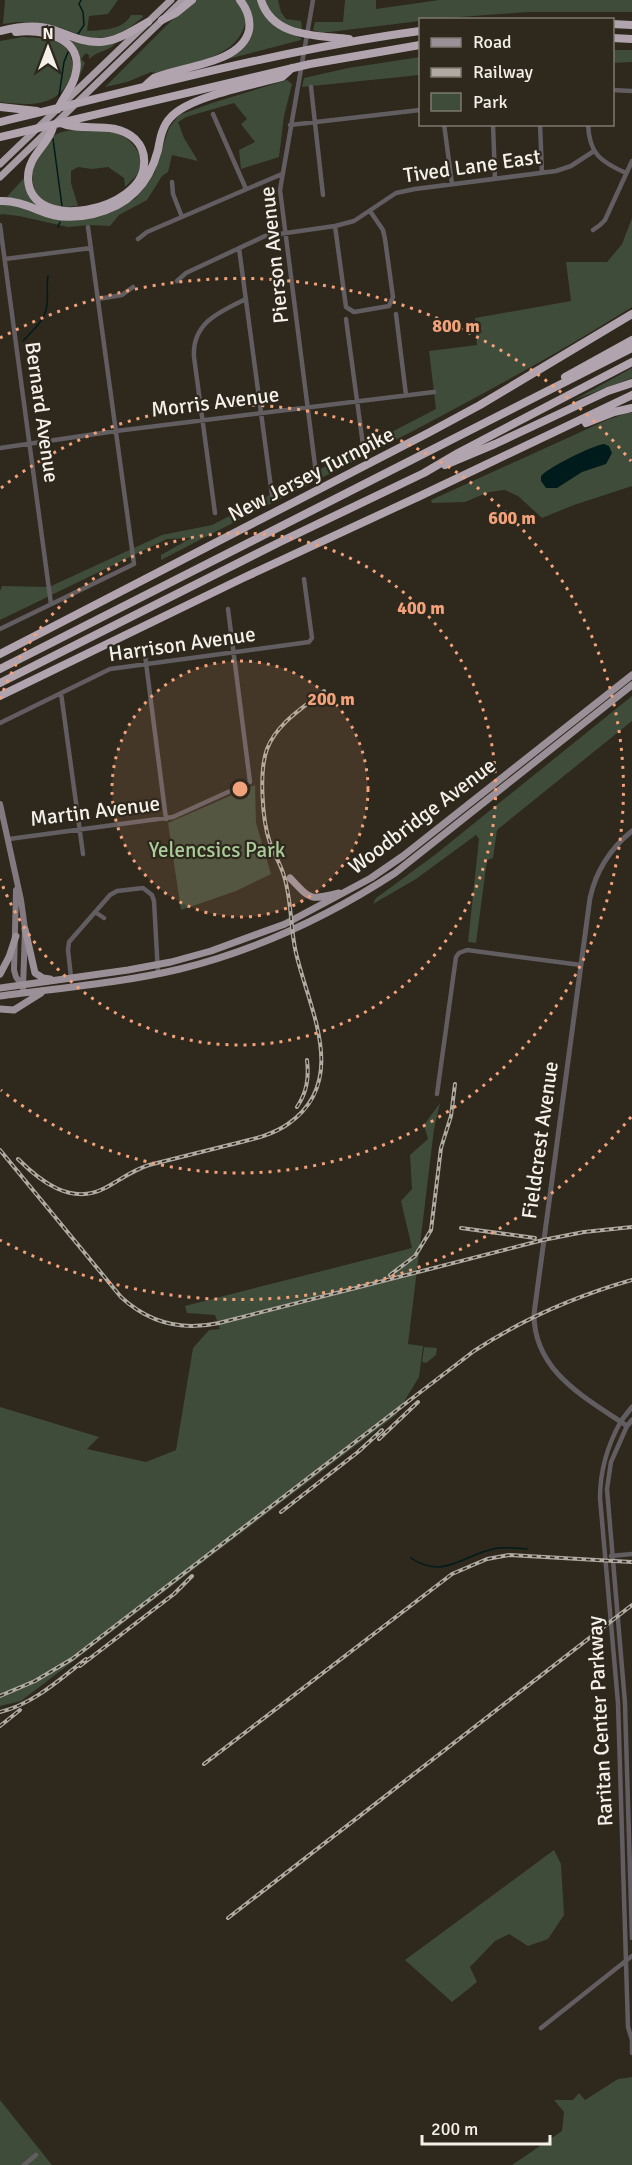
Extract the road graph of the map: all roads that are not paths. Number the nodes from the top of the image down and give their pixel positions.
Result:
1 (170, 0) edge
2 (183, 0) edge
3 (192, 0) edge
4 (240, 0) edge
5 (261, 0) edge
6 (313, 0) edge
7 (162, 20) junction
8 (148, 22) junction
9 (614, 24) edge
10 (632, 25) edge
11 (0, 31) edge
12 (419, 31) edge
13 (0, 36) edge
14 (614, 38) edge
15 (632, 39) edge
16 (358, 40) junction
17 (419, 45) edge
18 (292, 68) junction
19 (311, 87) dead end
20 (142, 88) junction
21 (614, 90) edge
22 (632, 91) edge
23 (0, 107) edge
24 (58, 109) junction
25 (419, 110) edge
26 (38, 112) junction
27 (213, 114) dead end
28 (0, 122) edge
29 (315, 122) junction
30 (57, 124) junction
31 (291, 125) junction
32 (444, 126) edge
33 (493, 126) edge
34 (540, 126) edge
35 (588, 126) edge
36 (0, 137) edge
37 (594, 152) junction
38 (632, 161) edge
39 (0, 164) edge
40 (542, 173) junction
41 (626, 173) junction
42 (282, 174) junction
43 (0, 177) edge
44 (495, 179) junction
45 (172, 182) dead end
46 (452, 184) junction
47 (246, 189) junction
48 (323, 195) dead end
49 (0, 201) edge
50 (370, 211) junction
51 (182, 217) junction
52 (0, 225) edge
53 (334, 226) junction
54 (88, 227) dead end
55 (593, 230) dead end
56 (286, 232) junction
57 (138, 239) dead end
58 (91, 248) junction
59 (239, 248) junction
60 (5, 259) junction
61 (177, 281) dead end
62 (133, 287) dead end
63 (98, 298) junction
64 (246, 299) junction
65 (396, 314) dead end
66 (631, 314) edge
67 (346, 319) dead end
68 (632, 340) edge
69 (632, 348) edge
70 (632, 362) edge
71 (632, 383) edge
72 (434, 392) dead end
73 (406, 395) junction
74 (632, 395) edge
75 (540, 396) junction
76 (358, 401) junction
77 (309, 407) junction
78 (632, 408) edge
79 (261, 414) junction
80 (203, 421) junction
81 (573, 424) junction
82 (116, 431) junction
83 (30, 444) junction
84 (363, 445) dead end
85 (0, 448) edge
86 (316, 472) dead end
87 (424, 473) junction
88 (272, 495) dead end
89 (215, 513) dead end
90 (304, 579) dead end
91 (51, 604) junction
92 (228, 609) dead end
93 (0, 629) edge
94 (144, 647) dead end
95 (233, 653) junction
96 (0, 654) edge
97 (146, 664) junction
98 (0, 669) edge
99 (632, 675) edge
100 (0, 683) edge
101 (632, 685) edge
102 (61, 693) junction
103 (0, 696) edge
104 (0, 723) edge
105 (0, 804) edge
106 (166, 819) junction
107 (79, 830) junction
108 (632, 831) edge
109 (9, 839) junction
110 (83, 854) dead end
111 (16, 877) junction
112 (290, 878) dead end
113 (347, 892) junction
114 (95, 912) junction
115 (104, 918) dead end
116 (25, 929) junction
117 (16, 936) junction
118 (157, 964) junction
119 (581, 965) junction
120 (158, 973) junction
121 (0, 974) edge
122 (71, 977) junction
123 (53, 979) junction
124 (0, 988) edge
125 (22, 989) junction
126 (49, 990) junction
127 (0, 996) edge
128 (21, 1006) junction
129 (0, 1009) edge
130 (437, 1094) dead end
131 (632, 1407) edge
132 (632, 1420) edge
133 (621, 1422) junction
134 (627, 1426) junction
135 (632, 1554) edge
136 (605, 1556) junction
137 (612, 1556) junction
138 (629, 1739) edge
139 (632, 1938) edge
140 (630, 1956) edge
141 (626, 1962) junction
142 (541, 2028) dead end
143 (632, 2040) edge
144 (632, 2053) edge
145 (36, 2156) dead end
146 (24, 2165) edge

1 - 8 highway
2 - 7 highway
3 - 7 highway
4 - 20 highway
5 - 16 highway
6 - 31 street, Pierson Avenue
7 - 30 highway
8 - 11 highway
8 - 24 highway
9 - 10 highway
12 - 16 highway
13 - 24 highway
14 - 15 highway
16 - 20 highway
17 - 18 highway
18 - 30 highway
18 - 49 highway
19 - 29 street
20 - 26 highway
21 - 22 street
23 - 26 highway
24 - 39 highway
25 - 29 street
26 - 28 highway
27 - 47 street
29 - 31 street
29 - 48 street
30 - 30 highway
30 - 36 highway
30 - 43 highway
31 - 42 street, Pierson Avenue
32 - 46 street
33 - 44 street
34 - 40 street
35 - 37 street
37 - 40 street, Tived Lane East
37 - 41 street
38 - 41 street
40 - 44 street, Tived Lane East
41 - 55 street
42 - 47 street
42 - 56 street, Pierson Avenue
44 - 46 street, Tived Lane East
45 - 51 street
46 - 50 street, Tived Lane East
47 - 51 street
50 - 53 street, Tived Lane East
50 - 53 street
51 - 57 street
52 - 60 street, Bernard Avenue
53 - 56 street, Tived Lane East
54 - 58 street
56 - 59 street, Tived Lane East
56 - 77 street, Pierson Avenue
58 - 60 street
58 - 63 street
59 - 61 street, Tived Lane East
59 - 64 street
60 - 83 street, Bernard Avenue
62 - 63 street
63 - 82 street
64 - 79 street
64 - 80 street
65 - 73 street
66 - 96 highway, New Jersey Turnpike
67 - 76 street
68 - 75 highway
69 - 75 highway, New Jersey Turnpike
70 - 87 highway
71 - 87 highway
72 - 73 street, Morris Avenue
73 - 76 street, Morris Avenue
74 - 81 highway
75 - 98 highway, New Jersey Turnpike
76 - 77 street, Morris Avenue
76 - 84 street
77 - 79 street, Morris Avenue
77 - 86 street, Pierson Avenue
78 - 81 highway
79 - 80 street, Morris Avenue
79 - 88 street
80 - 82 street, Morris Avenue
80 - 89 street
81 - 103 highway
82 - 83 street, Morris Avenue
82 - 91 street
83 - 85 street, Morris Avenue
83 - 91 street, Bernard Avenue
87 - 100 highway
90 - 95 street, Harrison Avenue
91 - 93 street
92 - 95 street
94 - 97 street
95 - 97 street, Harrison Avenue
95 - 106 street, Martin Avenue
97 - 102 street, Harrison Avenue
97 - 106 street
99 - 113 main road, Woodbridge Avenue
101 - 120 main road, Woodbridge Avenue
102 - 104 street, Harrison Avenue
102 - 107 street
105 - 109 main road
106 - 107 street, Martin Avenue
107 - 109 street, Martin Avenue
107 - 110 street
108 - 119 street, Fieldcrest Avenue
109 - 111 main road
111 - 116 main road
111 - 117 main road
112 - 113 main road
113 - 118 main road, Woodbridge Avenue
114 - 115 street
114 - 118 street
114 - 122 street
116 - 123 main road
116 - 125 main road
117 - 121 main road
117 - 125 main road
118 - 120 street
118 - 122 main road, Woodbridge Avenue
119 - 130 street
119 - 133 street, Fieldcrest Avenue
120 - 126 main road, Woodbridge Avenue
122 - 123 main road, Woodbridge Avenue
123 - 125 main road, Woodbridge Avenue
124 - 125 main road, Woodbridge Avenue
125 - 126 main road, Woodbridge Avenue
125 - 127 main road, Woodbridge Avenue
125 - 128 main road
126 - 128 main road
128 - 129 main road
131 - 133 street, Raritan Center Parkway
132 - 134 street, Raritan Center Parkway
133 - 134 street, Fieldcrest Avenue
133 - 136 street, Raritan Center Parkway
134 - 137 street, Raritan Center Parkway
135 - 137 street
136 - 137 street
136 - 140 street, Raritan Center Parkway
137 - 138 street, Raritan Center Parkway
138 - 139 street, Raritan Center Parkway
140 - 141 street
141 - 142 street
141 - 143 street
143 - 144 street
145 - 146 street

